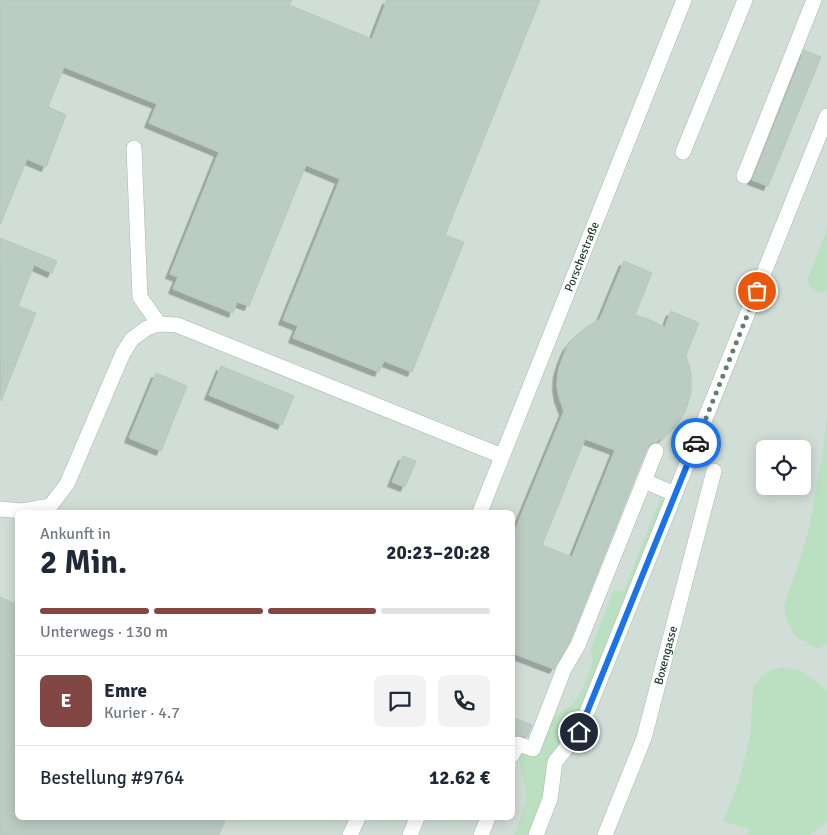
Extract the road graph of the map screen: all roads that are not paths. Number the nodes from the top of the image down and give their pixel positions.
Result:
1 (684, 0) edge
2 (745, 0) edge
3 (814, 0) edge
4 (827, 116) edge
5 (134, 148) dead end
6 (683, 152) dead end
7 (744, 176) dead end
8 (160, 324) junction
9 (656, 451) dead end
10 (502, 456) junction
11 (714, 471) dead end
12 (644, 481) junction
13 (675, 494) junction
14 (0, 509) edge
15 (33, 510) edge
16 (481, 510) edge
17 (15, 511) edge
18 (515, 747) edge
19 (357, 820) edge
20 (416, 820) edge
21 (487, 820) edge
22 (350, 835) edge
23 (410, 835) edge
24 (481, 835) edge
25 (536, 835) edge
26 (605, 835) edge

1 - 10 lane, Porschestraße
2 - 6 lane
3 - 7 lane
4 - 13 lane
5 - 8 lane
8 - 10 lane
8 - 15 lane
9 - 12 lane
10 - 16 lane, Porschestraße
11 - 26 lane, Boxengasse
12 - 13 lane
12 - 18 lane
13 - 25 lane
14 - 17 lane
19 - 22 lane
20 - 23 lane
21 - 24 lane

